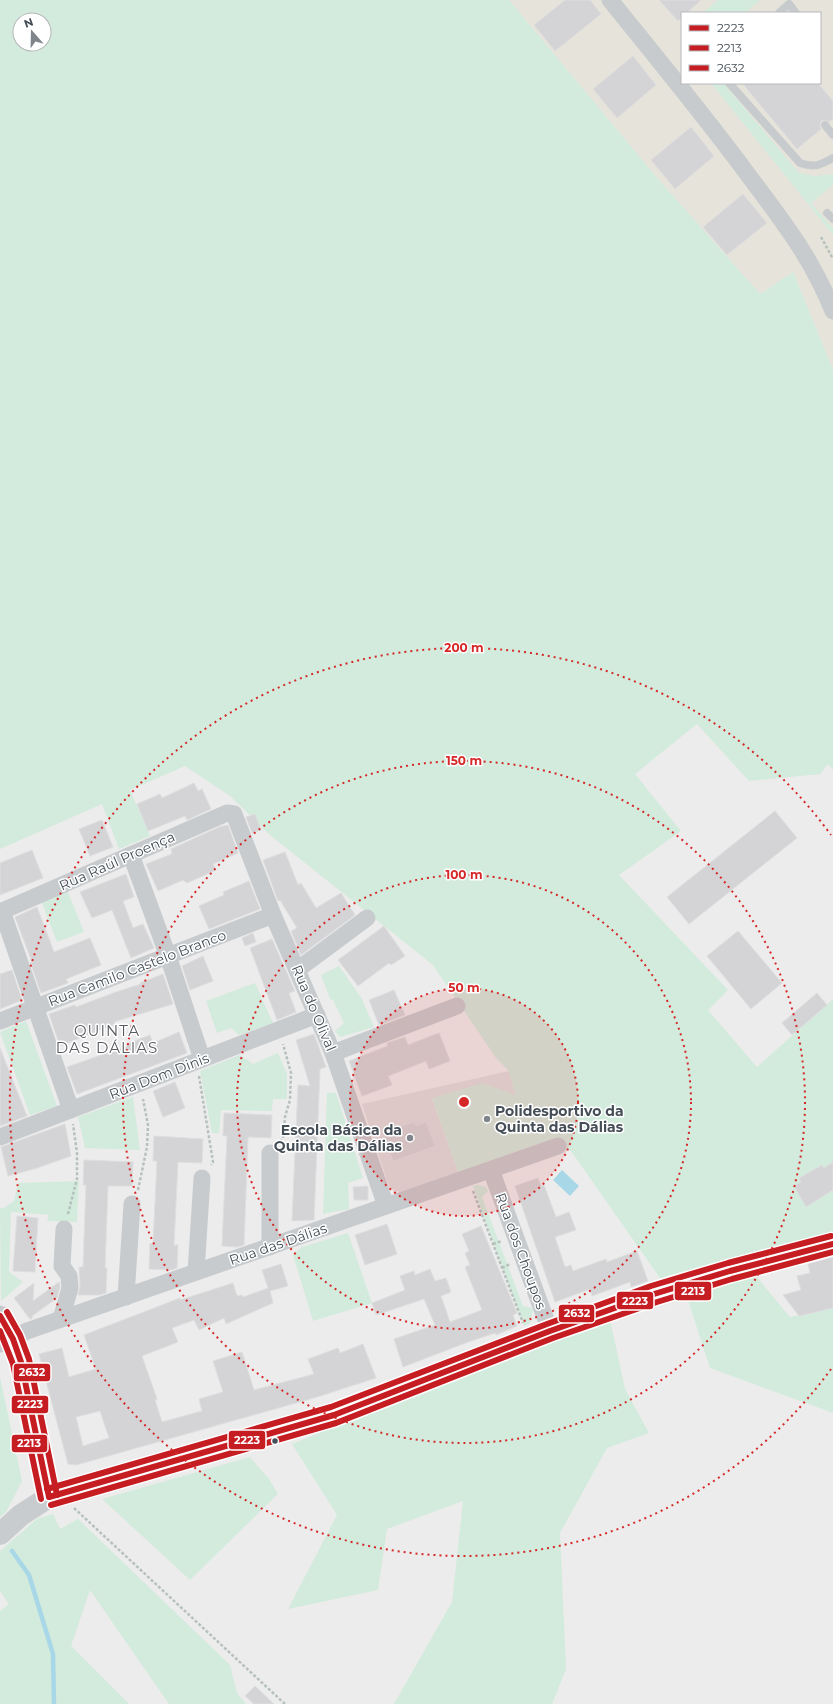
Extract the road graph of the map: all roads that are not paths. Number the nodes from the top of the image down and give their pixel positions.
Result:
1 (610, 0) edge
2 (780, 12) edge
3 (795, 12) edge
4 (730, 84) edge
5 (825, 125) dead end
6 (833, 135) edge
7 (833, 158) edge
8 (833, 311) edge
9 (234, 814) joint
10 (131, 855) junction
11 (1, 912) edge
12 (273, 915) junction
13 (367, 918) dead end
14 (168, 956) junction
15 (297, 970) junction
16 (457, 1006) dead end
17 (35, 1008) junction
18 (317, 1015) junction
19 (0, 1021) edge
20 (333, 1053) junction
21 (200, 1061) junction
22 (71, 1110) junction
23 (0, 1137) edge
24 (558, 1146) dead end
25 (270, 1153) road end
26 (491, 1170) junction
27 (202, 1178) road end
28 (132, 1204) road end
29 (386, 1206) junction
30 (64, 1229) road end
31 (833, 1244) edge
32 (270, 1247) junction
33 (196, 1272) junction
34 (126, 1297) junction
35 (0, 1316) edge
36 (61, 1319) junction
37 (550, 1331) junction
38 (6, 1341) edge
39 (49, 1497) junction
40 (0, 1534) edge

1 - 8 street
2 - 3 lane
4 - 7 lane
5 - 6 lane
9 - 10 street, Rua Raúl Proença
9 - 12 street, Rua do Olival
10 - 11 street, Rua Raúl Proença
10 - 14 street
11 - 17 street
12 - 14 street, Rua Camilo Castelo Branco
12 - 15 street, Rua do Olival
13 - 15 street
14 - 17 street, Rua Camilo Castelo Branco
14 - 21 street
15 - 18 street, Rua do Olival
16 - 20 street
17 - 19 street, Rua Camilo Castelo Branco
17 - 22 street
18 - 20 street, Rua do Olival
18 - 21 street, Rua Dom Dinis
20 - 29 street, Rua do Olival
21 - 22 street, Rua Dom Dinis
22 - 23 street, Rua Dom Dinis
24 - 26 street, Rua das Dálias
25 - 32 street
26 - 29 street, Rua das Dálias
26 - 37 street, Rua dos Choupos
27 - 33 street
28 - 34 street
29 - 32 street, Rua das Dálias
30 - 36 street
31 - 37 main road
32 - 33 street, Rua das Dálias
33 - 34 street, Rua das Dálias
34 - 36 street, Rua das Dálias
35 - 38 street
36 - 38 street, Rua das Dálias
37 - 39 main road
38 - 39 street
39 - 40 main road

